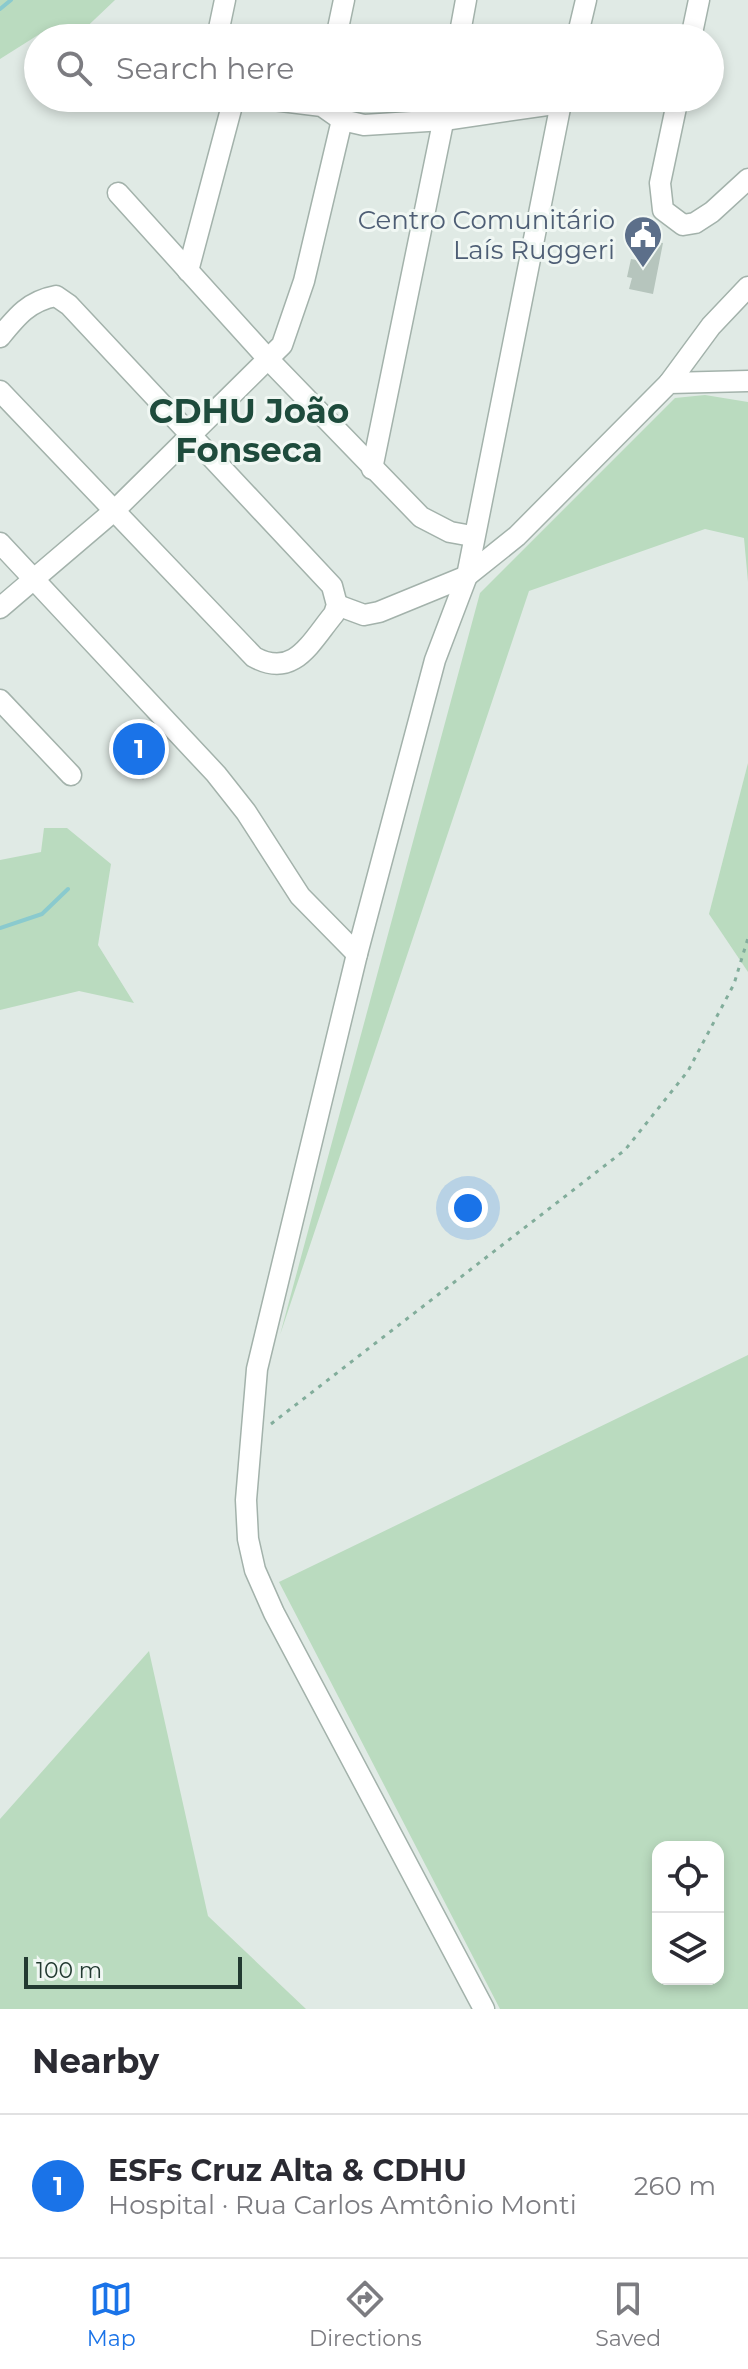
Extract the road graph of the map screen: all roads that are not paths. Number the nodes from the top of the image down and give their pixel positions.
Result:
1 (225, 0) edge
2 (344, 0) edge
3 (466, 0) edge
4 (586, 0) edge
5 (699, 0) edge
6 (220, 24) edge
7 (339, 24) edge
8 (462, 24) edge
9 (580, 24) edge
10 (694, 24) edge
11 (230, 112) edge
12 (334, 112) edge
13 (445, 112) edge
14 (494, 112) edge
15 (560, 112) edge
16 (675, 112) edge
17 (342, 120) junction
18 (444, 120) junction
19 (748, 179) edge
20 (118, 193) dead end
21 (188, 271) junction
22 (748, 287) edge
23 (0, 337) edge
24 (269, 360) junction
25 (748, 381) edge
26 (669, 383) junction
27 (0, 391) edge
28 (191, 435) junction
29 (372, 469) junction
30 (115, 510) junction
31 (472, 536) junction
32 (0, 543) edge
33 (467, 576) junction
34 (34, 580) junction
35 (337, 600) junction
36 (0, 608) edge
37 (0, 700) edge
38 (71, 775) dead end
39 (357, 954) junction
40 (484, 2009) edge

1 - 6 street
2 - 7 street
3 - 8 street
4 - 9 street
5 - 10 street
11 - 21 street
12 - 17 street
13 - 18 street
14 - 18 street
15 - 31 street
16 - 19 street
17 - 18 street
17 - 24 street
18 - 29 street
20 - 21 street
21 - 24 street
22 - 26 street
23 - 28 street
24 - 28 street
24 - 29 street
25 - 26 street
26 - 33 street
27 - 30 street
28 - 30 street
28 - 35 street
29 - 31 street
30 - 34 street
30 - 35 street
31 - 33 street
32 - 34 street
33 - 35 street
33 - 39 street
34 - 36 street
34 - 39 street
37 - 38 street
39 - 40 street

